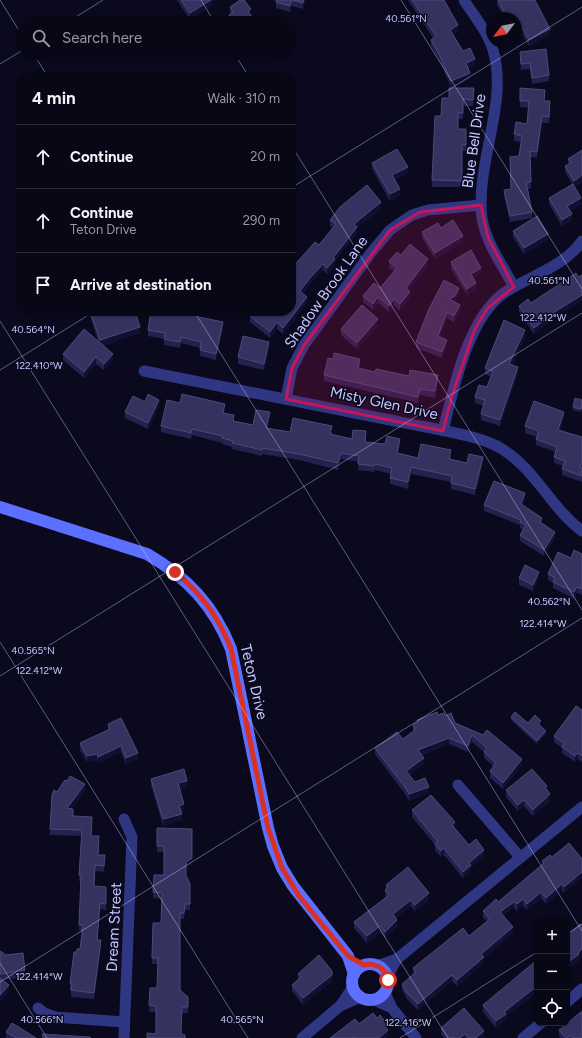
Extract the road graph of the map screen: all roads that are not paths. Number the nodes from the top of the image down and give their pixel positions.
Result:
1 (464, 0) edge
2 (481, 205) junction
3 (582, 241) edge
4 (514, 287) junction
5 (144, 371) dead end
6 (286, 399) junction
7 (443, 431) junction
8 (0, 507) edge
9 (582, 531) edge
10 (458, 785) dead end
11 (582, 807) edge
12 (124, 819) dead end
13 (520, 857) junction
14 (348, 956) junction
15 (397, 959) junction
16 (364, 965) junction
17 (378, 966) junction
18 (354, 974) junction
19 (388, 977) junction
20 (353, 987) junction
21 (582, 989) edge
22 (385, 993) junction
23 (361, 997) junction
24 (570, 999) edge
25 (374, 1000) junction
26 (340, 1006) junction
27 (38, 1008) dead end
28 (392, 1008) junction
29 (124, 1022) junction
30 (537, 1026) edge
31 (124, 1038) edge
32 (302, 1038) edge
33 (416, 1038) edge
34 (523, 1038) edge

1 - 2 street, Blue Bell Drive
2 - 4 street, Blue Bell Drive
2 - 6 street, Shadow Brook Lane
3 - 4 street
4 - 7 street
5 - 6 street, Misty Glen Drive
6 - 7 street, Misty Glen Drive
7 - 9 street, Misty Glen Drive
8 - 14 street, Teton Drive
10 - 13 street
11 - 13 street
12 - 29 street, Dream Street
13 - 15 street
14 - 16 street, Teton Drive
14 - 18 street, Teton Drive
15 - 17 street
15 - 19 street
16 - 17 street
16 - 18 street
17 - 19 street
18 - 20 street
19 - 22 street
20 - 23 street
20 - 26 street
21 - 24 street
22 - 25 street
22 - 28 street
23 - 25 street
23 - 26 street
25 - 28 street
26 - 32 street
27 - 29 street
28 - 33 street
29 - 31 street, Dream Street
30 - 34 street

